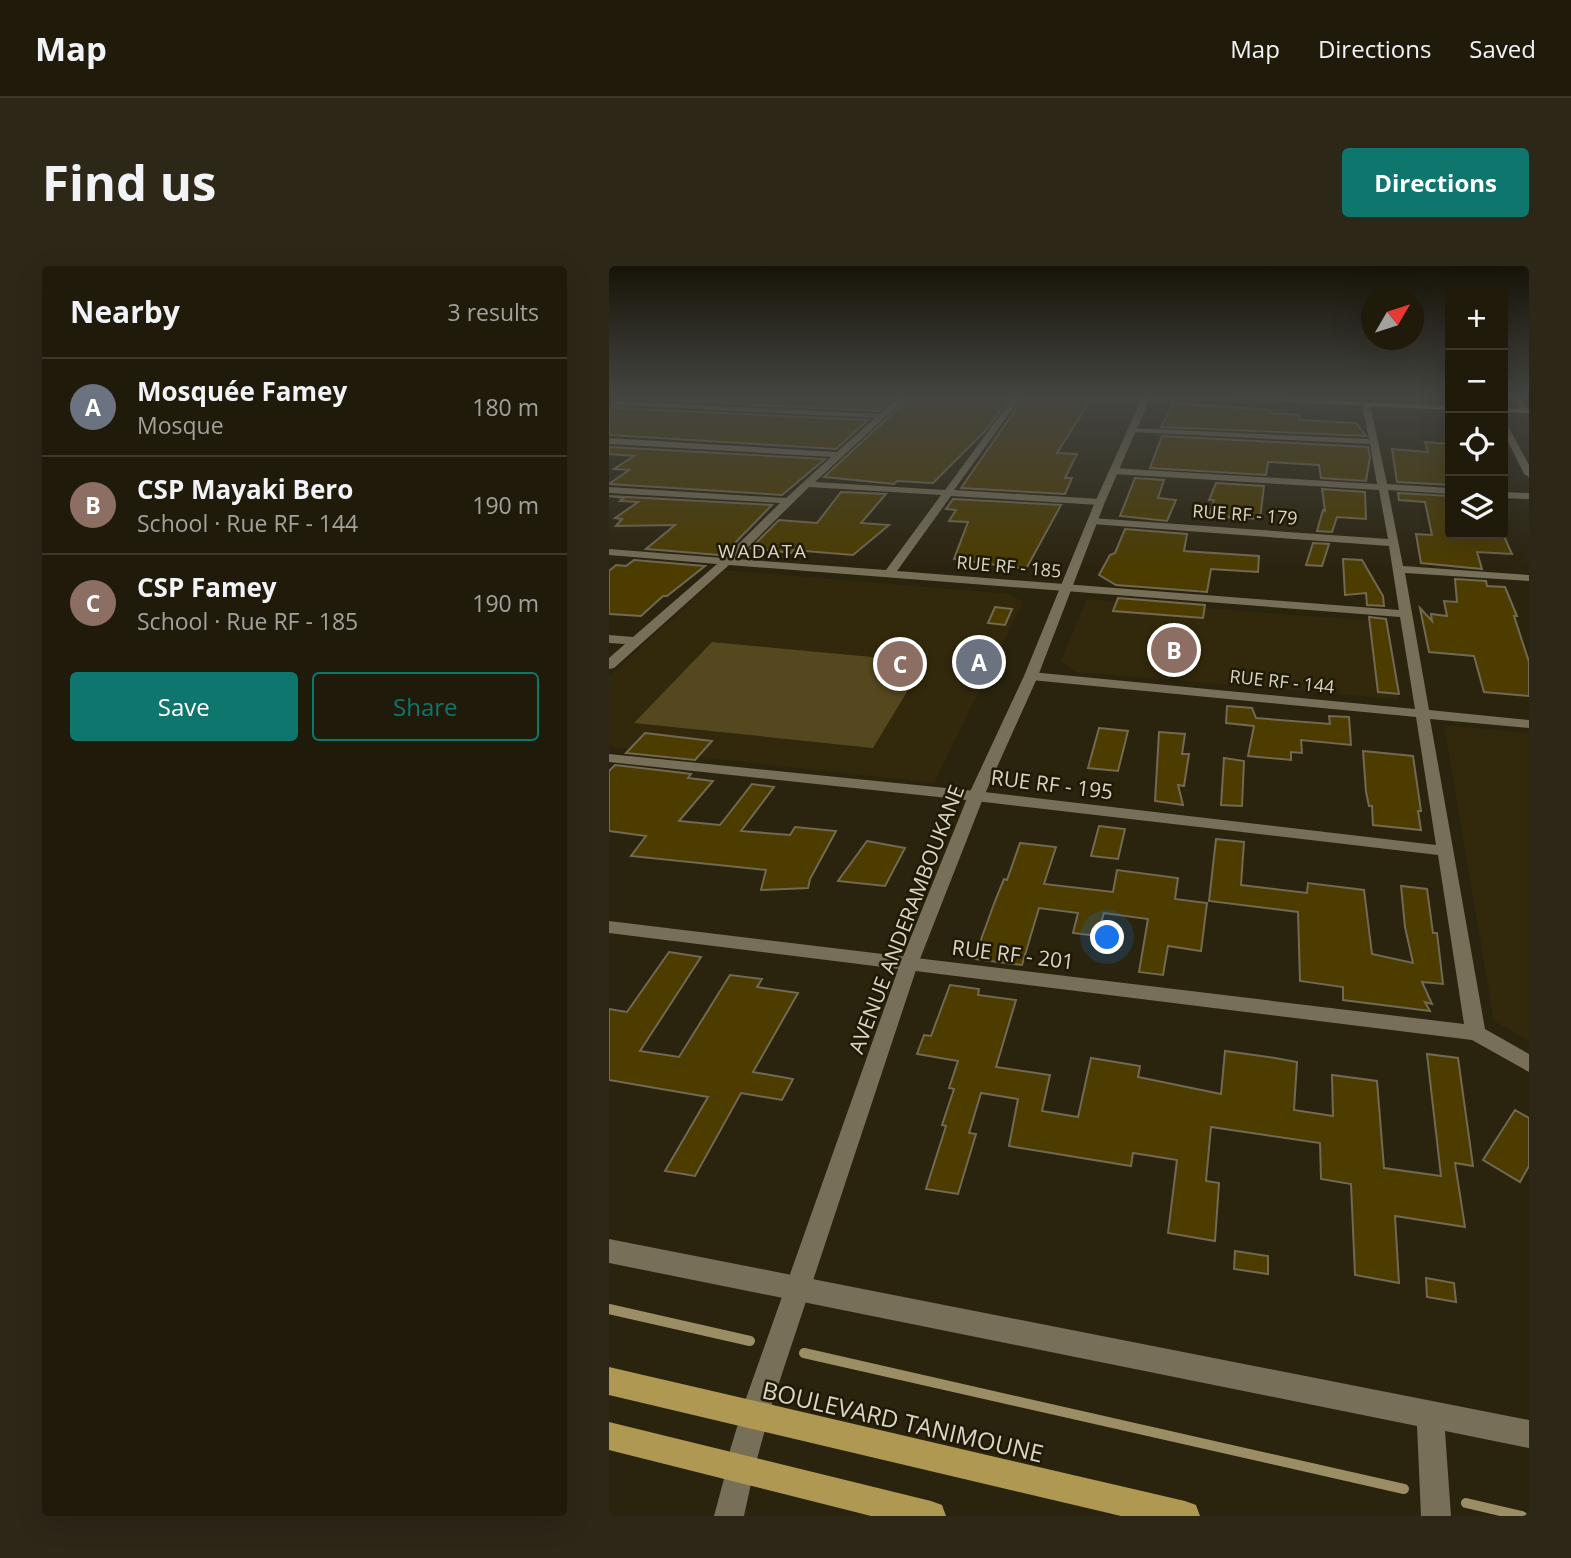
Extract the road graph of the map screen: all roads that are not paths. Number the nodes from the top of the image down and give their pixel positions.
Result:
1 (827, 454) edge
2 (975, 454) edge
3 (1120, 454) edge
4 (1376, 454) edge
5 (1519, 454) edge
6 (838, 455) joint
7 (1113, 471) junction
8 (1529, 474) edge
9 (806, 484) junction
10 (1383, 487) junction
11 (609, 490) edge
12 (1445, 491) edge
13 (947, 493) junction
14 (1508, 495) edge
15 (1529, 496) edge
16 (788, 501) junction
17 (1100, 502) junction
18 (1092, 521) junction
19 (1394, 543) junction
20 (609, 552) edge
21 (729, 560) junction
22 (1397, 569) junction
23 (890, 574) junction
24 (1529, 578) edge
25 (1065, 588) junction
26 (1406, 614) junction
27 (609, 639) edge
28 (635, 641) junction
29 (609, 665) edge
30 (1031, 676) junction
31 (1423, 715) junction
32 (1529, 723) edge
33 (609, 758) edge
34 (976, 796) junction
35 (1447, 851) junction
36 (609, 927) edge
37 (909, 964) junction
38 (1476, 1033) junction
39 (1529, 1064) edge
40 (609, 1251) edge
41 (797, 1289) junction
42 (609, 1381) edge
43 (1430, 1414) junction
44 (754, 1417) junction
45 (1529, 1434) edge
46 (609, 1436) edge
47 (739, 1470) junction
48 (729, 1516) edge
49 (931, 1516) edge
50 (1185, 1516) edge
51 (1436, 1516) edge

1 - 6 street
2 - 13 street
3 - 7 street, AVENUE ANDERAMBOUKANE
4 - 10 street
5 - 8 street
6 - 9 street
7 - 10 street
7 - 17 street, AVENUE ANDERAMBOUKANE
9 - 13 street
9 - 16 street
10 - 12 street
10 - 19 street
11 - 16 street
13 - 17 street
13 - 23 street
14 - 15 street
16 - 21 street
17 - 18 street, AVENUE ANDERAMBOUKANE
18 - 19 street, RUE RF - 179
18 - 25 street, AVENUE ANDERAMBOUKANE
19 - 22 street
20 - 21 street, RUE RF - 185
21 - 23 street, RUE RF - 185
21 - 28 street
22 - 24 street
22 - 26 street
23 - 25 street, RUE RF - 185
25 - 26 street, RUE RF - 185
25 - 30 street, AVENUE ANDERAMBOUKANE
26 - 31 street
27 - 28 street
28 - 29 street
30 - 31 street, RUE RF - 144
30 - 34 street, AVENUE ANDERAMBOUKANE
31 - 32 street, RUE RF - 144
31 - 35 street
33 - 34 street, RUE RF - 195
34 - 35 street, RUE RF - 195
34 - 37 street, AVENUE ANDERAMBOUKANE
35 - 38 street
36 - 37 street, RUE RF - 201
37 - 38 street, RUE RF - 201
37 - 41 street, AVENUE ANDERAMBOUKANE
38 - 39 street, RUE RF - 201
40 - 41 street
41 - 43 street
41 - 44 street, AVENUE ANDERAMBOUKANE
42 - 44 main road, BOULEVARD TANIMOUNE
43 - 45 street
43 - 51 street
44 - 47 street, AVENUE ANDERAMBOUKANE
44 - 50 main road, BOULEVARD TANIMOUNE
46 - 47 main road
47 - 48 street, AVENUE ANDERAMBOUKANE
47 - 49 main road

